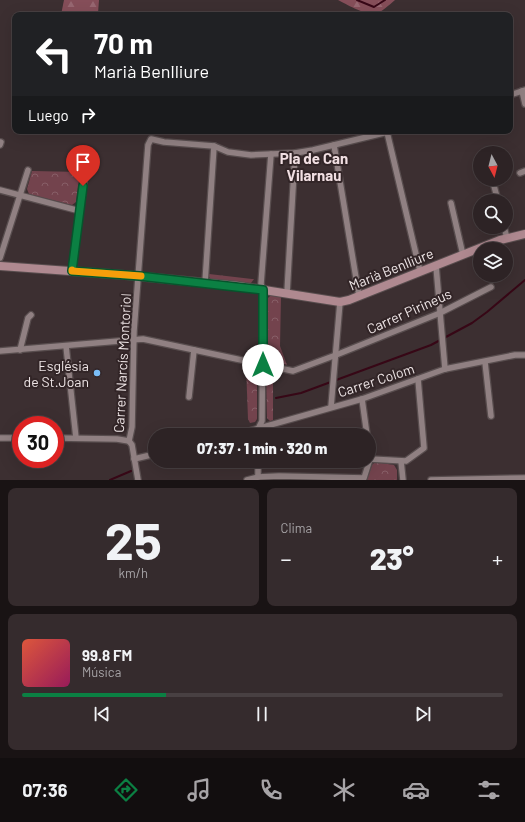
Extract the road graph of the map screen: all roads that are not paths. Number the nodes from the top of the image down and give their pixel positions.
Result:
1 (524, 91) edge
2 (513, 94) edge
3 (525, 104) edge
4 (381, 134) edge
5 (390, 134) edge
6 (334, 145) junction
7 (214, 146) junction
8 (295, 153) junction
9 (271, 154) junction
10 (28, 170) dead end
11 (85, 174) dead end
12 (0, 190) edge
13 (20, 196) junction
14 (451, 203) dead end
15 (80, 211) junction
16 (505, 234) edge
17 (525, 234) edge
18 (506, 238) junction
19 (463, 255) junction
20 (0, 258) edge
21 (0, 266) edge
22 (436, 266) junction
23 (72, 271) junction
24 (420, 271) junction
25 (139, 276) junction
26 (205, 283) junction
27 (491, 287) dead end
28 (263, 290) junction
29 (286, 293) junction
30 (359, 296) junction
31 (340, 302) junction
32 (440, 313) junction
33 (31, 315) dead end
34 (134, 339) junction
35 (66, 346) junction
36 (20, 350) junction
37 (194, 350) junction
38 (0, 352) edge
39 (336, 355) junction
40 (525, 355) edge
41 (485, 362) junction
42 (263, 365) junction
43 (445, 369) junction
44 (418, 379) junction
45 (189, 398) dead end
46 (362, 399) junction
47 (331, 407) junction
48 (491, 416) dead end
49 (259, 428) edge
50 (270, 428) edge
51 (366, 428) edge
52 (0, 438) edge
53 (12, 438) edge
54 (64, 438) edge
55 (76, 438) junction
56 (129, 441) junction
57 (148, 456) edge
58 (376, 457) edge
59 (134, 459) junction
60 (401, 461) junction
61 (258, 468) edge
62 (366, 468) edge
63 (258, 477) junction
64 (525, 478) edge
65 (138, 480) edge
66 (247, 480) edge
67 (403, 480) edge
68 (431, 480) edge

1 - 2 street
1 - 3 street
4 - 6 street
5 - 24 street
6 - 8 street
6 - 30 street
7 - 9 street
7 - 25 street, Carrer Narcís Montoriol
7 - 26 street
8 - 9 street
8 - 29 street
9 - 28 street
10 - 13 street
11 - 15 street
12 - 13 street
13 - 15 street
13 - 20 street
14 - 19 street
15 - 23 street
16 - 18 street
17 - 18 street, Marià Benlliure
18 - 19 street, Marià Benlliure
19 - 22 street, Marià Benlliure
21 - 23 street, Marià Benlliure
22 - 24 street, Marià Benlliure
22 - 32 street
23 - 25 street, Marià Benlliure
24 - 30 street, Marià Benlliure
25 - 26 street, Marià Benlliure
25 - 34 street, Carrer Narcís Montoriol
26 - 28 street, Marià Benlliure
27 - 32 street, Carrer Pirineus
28 - 29 street, Marià Benlliure
28 - 42 street
29 - 31 street, Marià Benlliure
30 - 31 street, Marià Benlliure
31 - 39 street
32 - 39 street, Carrer Pirineus
32 - 43 street
33 - 36 street
34 - 35 street, Carrer Pirineus
34 - 37 street, Carrer Pirineus
34 - 56 street, Carrer Narcís Montoriol
35 - 36 street, Carrer Pirineus
35 - 55 street
36 - 38 street, Carrer Pirineus
37 - 42 street, Carrer Pirineus
37 - 45 street
39 - 42 street, Carrer Pirineus
39 - 47 street
40 - 41 street, Carrer Colom
41 - 43 street, Carrer Colom
41 - 48 street
42 - 49 street
43 - 44 street, Carrer Colom
44 - 46 street, Carrer Colom
44 - 60 street
46 - 47 street, Carrer Colom
46 - 51 street
47 - 50 street, Carrer Colom
52 - 53 street
54 - 55 street
55 - 56 street
56 - 59 street, Carrer Narcís Montoriol
57 - 59 street
58 - 60 street
59 - 65 street, Carrer Narcís Montoriol
60 - 67 street
61 - 63 street
62 - 63 street
63 - 66 street
64 - 68 street

